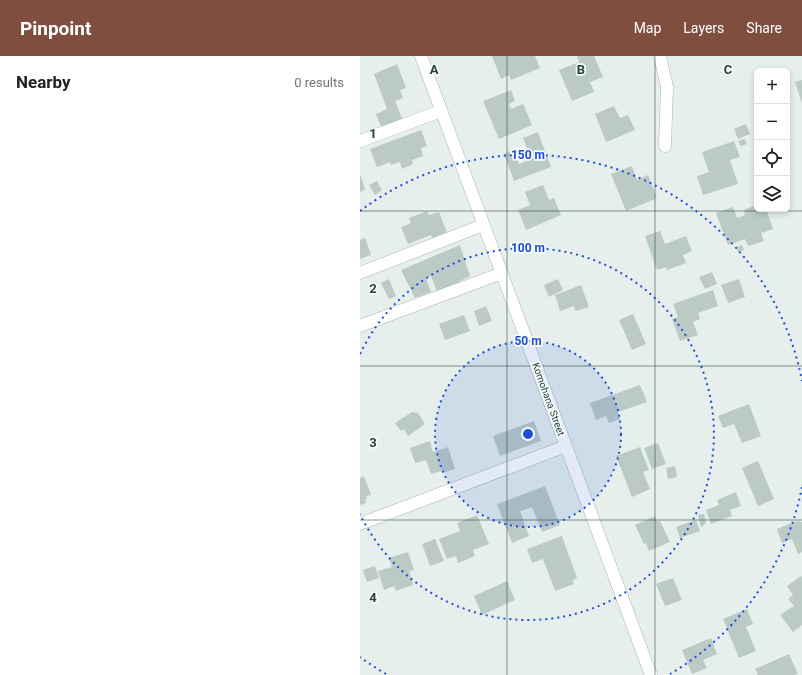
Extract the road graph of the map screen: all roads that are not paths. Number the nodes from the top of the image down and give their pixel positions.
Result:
1 (421, 56) edge
2 (660, 56) edge
3 (441, 111) junction
4 (360, 141) edge
5 (665, 146) dead end
6 (483, 225) junction
7 (360, 273) edge
8 (502, 273) junction
9 (360, 326) edge
10 (566, 446) junction
11 (360, 524) edge
12 (651, 675) edge

1 - 3 street, Komohana Street
2 - 5 street
3 - 4 street
3 - 6 street, Komohana Street
6 - 7 street
6 - 8 street, Komohana Street
8 - 9 street
8 - 10 street, Komohana Street
10 - 11 street
10 - 12 street, Komohana Street

